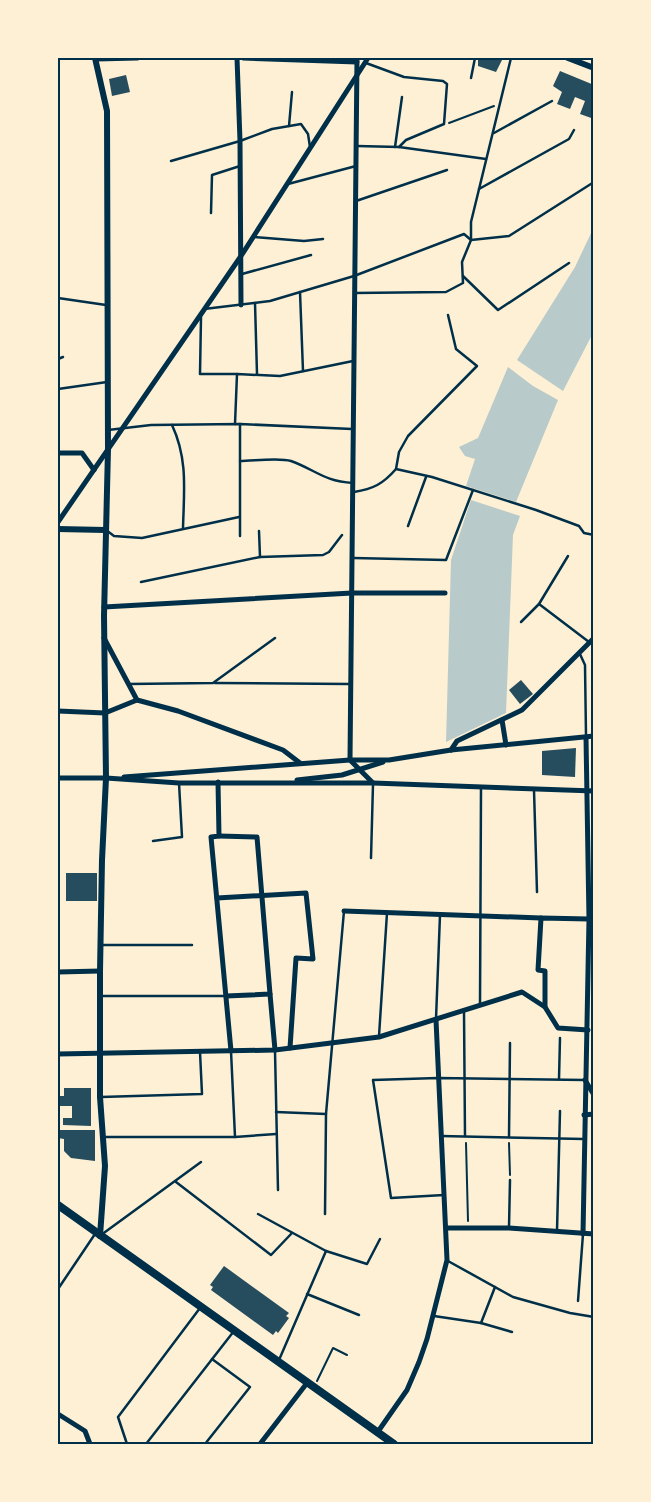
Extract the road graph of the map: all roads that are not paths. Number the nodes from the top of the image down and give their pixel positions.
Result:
1 (96, 58) edge
2 (137, 58) edge
3 (237, 58) edge
4 (243, 58) edge
5 (475, 58) edge
6 (511, 58) edge
7 (568, 58) edge
8 (357, 60) edge
9 (367, 60) edge
10 (594, 68) edge
11 (357, 75) junction
12 (471, 78) dead end
13 (292, 92) dead end
14 (402, 97) dead end
15 (552, 101) dead end
16 (289, 126) junction
17 (574, 130) dead end
18 (494, 133) junction
19 (240, 141) junction
20 (356, 146) junction
21 (397, 147) junction
22 (310, 150) junction
23 (486, 159) junction
24 (171, 160) dead end
25 (240, 166) junction
26 (356, 166) junction
27 (447, 170) dead end
28 (594, 182) edge
29 (288, 184) junction
30 (480, 189) junction
31 (356, 201) junction
32 (211, 213) dead end
33 (252, 237) junction
34 (323, 239) dead end
35 (470, 240) junction
36 (311, 255) dead end
37 (241, 256) junction
38 (569, 263) dead end
39 (241, 275) junction
40 (354, 276) junction
41 (463, 276) junction
42 (300, 292) junction
43 (354, 293) junction
44 (58, 298) edge
45 (255, 303) junction
46 (106, 305) junction
47 (241, 305) junction
48 (202, 311) junction
49 (448, 315) dead end
50 (63, 358) dead end
51 (58, 359) edge
52 (354, 361) junction
53 (303, 371) junction
54 (237, 374) junction
55 (257, 375) junction
56 (107, 382) junction
57 (58, 389) edge
58 (235, 424) junction
59 (240, 424) junction
60 (172, 425) junction
61 (122, 429) junction
62 (354, 429) junction
63 (108, 430) junction
64 (108, 449) junction
65 (58, 453) edge
66 (240, 461) junction
67 (396, 469) junction
68 (94, 470) junction
69 (426, 477) junction
70 (354, 483) junction
71 (472, 490) junction
72 (354, 492) junction
73 (239, 518) junction
74 (58, 522) edge
75 (408, 526) dead end
76 (182, 528) junction
77 (58, 529) edge
78 (105, 530) junction
79 (259, 531) dead end
80 (342, 535) dead end
81 (594, 535) edge
82 (240, 536) dead end
83 (260, 556) junction
84 (568, 556) dead end
85 (353, 558) junction
86 (141, 582) dead end
87 (352, 593) junction
88 (445, 593) dead end
89 (539, 604) junction
90 (104, 607) junction
91 (521, 622) dead end
92 (104, 637) junction
93 (275, 638) dead end
94 (591, 640) edge
95 (578, 651) junction
96 (213, 683) junction
97 (127, 684) junction
98 (351, 684) junction
99 (137, 700) junction
100 (58, 711) edge
101 (106, 712) junction
102 (502, 720) junction
103 (594, 736) edge
104 (586, 737) junction
105 (506, 746) junction
106 (451, 750) junction
107 (350, 760) junction
108 (389, 760) junction
109 (300, 764) junction
110 (359, 769) junction
111 (58, 778) edge
112 (106, 778) junction
113 (218, 782) junction
114 (287, 782) junction
115 (179, 783) junction
116 (373, 783) junction
117 (481, 786) junction
118 (534, 789) junction
119 (591, 791) edge
120 (219, 836) junction
121 (153, 841) dead end
122 (372, 858) dead end
123 (537, 892) dead end
124 (262, 894) junction
125 (217, 898) junction
126 (344, 911) joint
127 (387, 913) junction
128 (440, 915) junction
129 (480, 917) junction
130 (541, 918) junction
131 (590, 919) junction
132 (102, 945) junction
133 (192, 945) dead end
134 (100, 971) junction
135 (58, 972) edge
136 (270, 994) junction
137 (101, 996) junction
138 (226, 996) junction
139 (480, 1006) junction
140 (545, 1007) junction
141 (464, 1012) junction
142 (436, 1020) junction
143 (591, 1021) edge
144 (588, 1030) junction
145 (379, 1038) junction
146 (560, 1038) dead end
147 (333, 1043) junction
148 (510, 1043) dead end
149 (290, 1048) junction
150 (275, 1050) junction
151 (231, 1051) junction
152 (100, 1052) junction
153 (200, 1052) junction
154 (58, 1054) edge
155 (438, 1078) junction
156 (464, 1078) junction
157 (509, 1079) junction
158 (559, 1080) junction
159 (584, 1080) junction
160 (594, 1095) edge
161 (100, 1097) junction
162 (560, 1111) dead end
163 (276, 1112) junction
164 (326, 1114) junction
165 (594, 1114) edge
166 (584, 1115) junction
167 (276, 1134) junction
168 (442, 1136) junction
169 (465, 1136) junction
170 (103, 1137) junction
171 (235, 1137) junction
172 (508, 1137) junction
173 (559, 1139) junction
174 (584, 1139) junction
175 (201, 1162) dead end
176 (510, 1180) road end
177 (176, 1182) junction
178 (278, 1190) dead end
179 (445, 1195) junction
180 (58, 1205) edge
181 (258, 1214) dead end
182 (325, 1214) dead end
183 (447, 1228) junction
184 (509, 1228) junction
185 (556, 1232) junction
186 (292, 1233) junction
187 (98, 1234) junction
188 (583, 1234) junction
189 (594, 1234) edge
190 (380, 1239) dead end
191 (326, 1251) junction
192 (447, 1260) junction
193 (495, 1287) junction
194 (58, 1289) edge
195 (307, 1294) junction
196 (578, 1301) dead end
197 (200, 1308) junction
198 (359, 1315) dead end
199 (432, 1316) junction
200 (594, 1317) edge
201 (481, 1323) junction
202 (234, 1331) junction
203 (512, 1332) dead end
204 (212, 1359) junction
205 (278, 1362) junction
206 (307, 1383) junction
207 (58, 1414) edge
208 (376, 1433) junction
209 (90, 1444) edge
210 (127, 1444) edge
211 (146, 1444) edge
212 (205, 1444) edge
213 (260, 1444) edge
214 (394, 1444) edge

1 - 2 street
1 - 46 street
3 - 19 street
4 - 8 street
5 - 12 lane
6 - 18 lane
7 - 10 street
8 - 11 street
9 - 11 street
9 - 21 lane
11 - 20 street
11 - 22 street
13 - 16 lane
14 - 21 lane
15 - 18 lane
16 - 19 lane
16 - 22 lane
17 - 30 lane
18 - 23 lane
19 - 24 lane
19 - 25 street
20 - 21 lane
20 - 26 street
21 - 23 lane
22 - 29 street
23 - 30 lane
25 - 32 lane
25 - 37 street
26 - 29 lane
26 - 31 street
27 - 31 lane
28 - 35 lane
29 - 33 street
30 - 35 lane
31 - 40 street
33 - 34 lane
33 - 37 street
35 - 40 lane
35 - 41 lane
36 - 39 lane
37 - 39 street
37 - 48 street
38 - 41 lane
39 - 47 street
40 - 42 lane
40 - 43 street
41 - 43 lane
42 - 45 lane
42 - 53 lane
43 - 52 street
44 - 46 lane
45 - 47 lane
45 - 55 lane
46 - 56 street
47 - 48 lane
48 - 54 lane
48 - 61 street
49 - 67 lane
50 - 51 lane
52 - 53 lane
52 - 62 street
53 - 55 lane
54 - 55 lane
54 - 58 lane
56 - 57 lane
56 - 63 street
58 - 59 lane
58 - 60 lane
59 - 62 lane
59 - 66 lane
60 - 61 lane
60 - 76 lane
61 - 63 lane
61 - 64 street
62 - 70 street
63 - 64 street
64 - 68 street
64 - 78 street
65 - 68 street
66 - 70 lane
66 - 73 lane
67 - 69 lane
67 - 72 lane
68 - 74 street
69 - 71 lane
69 - 75 lane
70 - 72 street
71 - 81 lane
71 - 85 lane
72 - 85 street
73 - 76 lane
73 - 82 lane
76 - 78 lane
77 - 78 street
78 - 90 street
79 - 83 lane
80 - 83 lane
83 - 86 lane
84 - 89 lane
85 - 87 street
87 - 88 street
87 - 90 street
87 - 98 street
89 - 91 lane
89 - 94 lane
90 - 92 street
92 - 97 street
92 - 101 street
93 - 96 lane
94 - 95 street
95 - 102 street
95 - 104 lane
96 - 97 lane
96 - 98 lane
97 - 99 street
98 - 107 street
99 - 101 street
99 - 109 street
100 - 101 street
101 - 112 street
102 - 105 street
102 - 106 street
103 - 104 street
104 - 105 street
104 - 119 street
105 - 106 street
106 - 108 street
107 - 108 street
107 - 109 street
107 - 110 street
108 - 110 street
109 - 112 street
110 - 114 street
110 - 116 street
111 - 112 street
112 - 115 street
112 - 132 street
113 - 114 street
113 - 115 street
113 - 120 street
114 - 116 street
115 - 121 lane
116 - 117 street
116 - 122 lane
117 - 118 street
117 - 129 lane
118 - 119 street
118 - 123 lane
119 - 131 street
120 - 124 street
120 - 125 street
124 - 125 street
124 - 136 street
124 - 149 street
125 - 138 street
126 - 127 street
126 - 147 lane
127 - 128 street
127 - 145 lane
128 - 129 street
128 - 142 lane
129 - 130 street
129 - 139 lane
130 - 131 street
130 - 140 street
131 - 143 street
132 - 133 lane
132 - 134 street
134 - 135 street
134 - 137 street
136 - 138 street
136 - 150 street
137 - 138 lane
137 - 152 street
138 - 151 street
139 - 140 street
139 - 141 street
140 - 144 street
141 - 142 street
141 - 156 lane
142 - 145 street
142 - 155 street
143 - 144 street
144 - 159 street
145 - 147 street
146 - 158 lane
147 - 149 street
147 - 164 lane
148 - 157 lane
149 - 150 street
150 - 151 street
150 - 163 lane
151 - 153 street
151 - 171 lane
152 - 153 street
152 - 154 street
152 - 161 street
153 - 161 lane
155 - 156 lane
155 - 168 street
155 - 179 lane
156 - 157 lane
156 - 169 lane
157 - 158 lane
157 - 172 lane
158 - 159 lane
159 - 160 street
159 - 166 street
161 - 170 street
162 - 173 lane
163 - 164 lane
163 - 167 lane
164 - 182 lane
165 - 166 street
166 - 174 street
167 - 171 lane
167 - 178 lane
168 - 169 lane
168 - 179 street
169 - 172 lane
170 - 171 lane
170 - 187 street
172 - 173 lane
173 - 174 lane
173 - 185 lane
174 - 188 street
175 - 177 lane
176 - 184 lane
177 - 186 lane
177 - 187 lane
179 - 183 street
180 - 187 main road
181 - 186 lane
183 - 184 street
183 - 192 street
184 - 185 street
185 - 188 street
186 - 191 lane
187 - 194 lane
187 - 197 main road
188 - 189 street
188 - 196 lane
190 - 191 lane
191 - 195 lane
192 - 193 lane
192 - 199 street
193 - 200 lane
193 - 201 lane
195 - 198 lane
195 - 205 lane
197 - 202 main road
197 - 210 lane
199 - 201 lane
199 - 208 street
201 - 203 lane
202 - 204 lane
202 - 205 main road
204 - 211 lane
204 - 212 lane
205 - 206 main road
206 - 208 main road
206 - 213 street
207 - 209 street
208 - 214 main road

